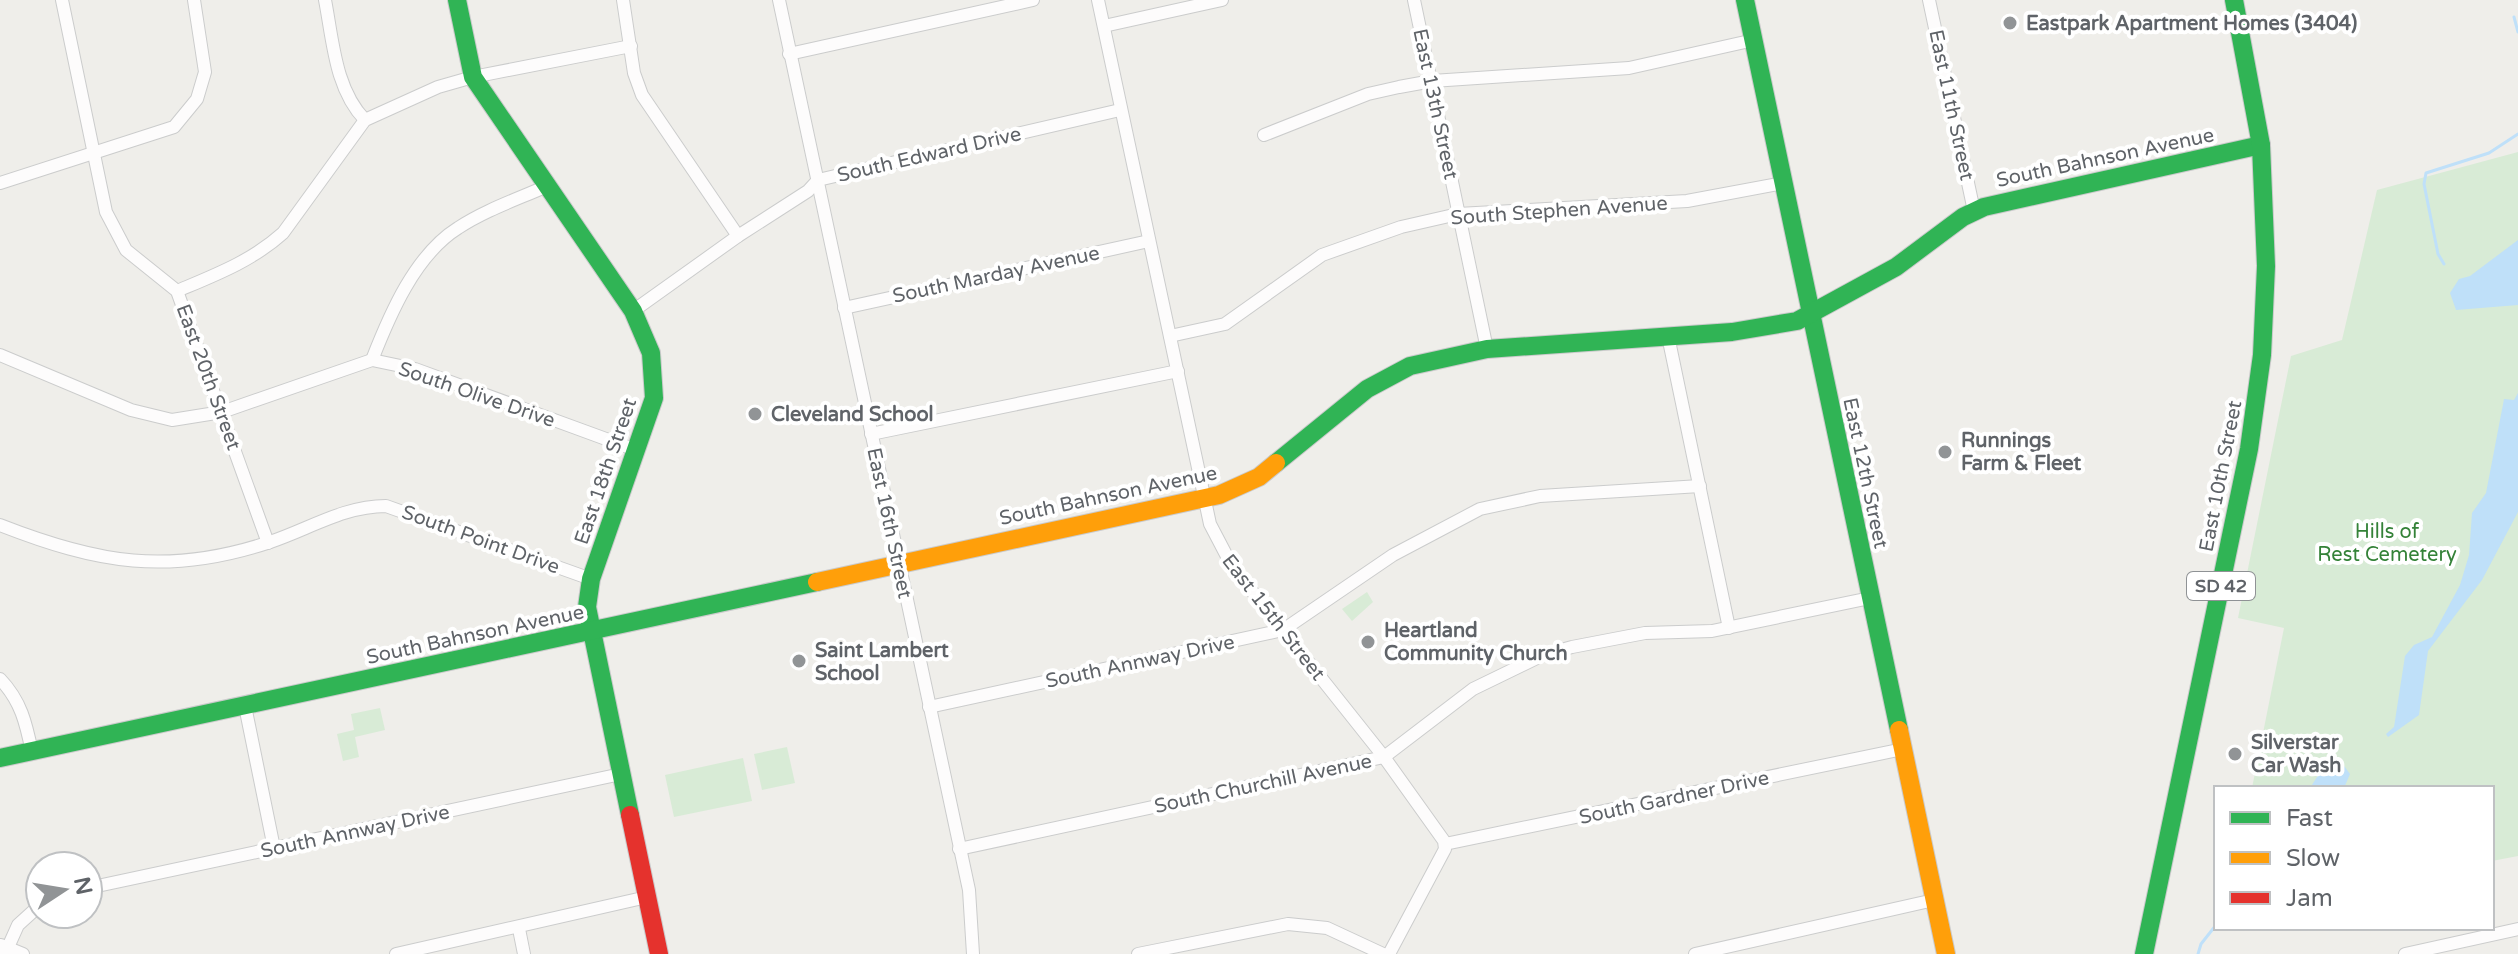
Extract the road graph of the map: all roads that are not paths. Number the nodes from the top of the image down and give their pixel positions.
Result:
1 (62, 0) edge
2 (194, 0) edge
3 (325, 0) edge
4 (457, 0) edge
5 (623, 0) edge
6 (779, 0) edge
7 (1033, 0) edge
8 (1098, 0) edge
9 (1222, 0) edge
10 (1414, 0) edge
11 (1745, 0) edge
12 (1929, 0) edge
13 (2234, 0) edge
14 (1104, 26) junction
15 (1754, 40) junction
16 (631, 46) junction
17 (789, 54) junction
18 (473, 77) junction
19 (1432, 81) junction
20 (1120, 110) junction
21 (365, 120) junction
22 (1264, 135) dead end
23 (2261, 145) junction
24 (94, 151) junction
25 (818, 180) junction
26 (0, 183) edge
27 (1783, 183) junction
28 (547, 186) junction
29 (1974, 211) junction
30 (1458, 214) junction
31 (738, 236) junction
32 (1149, 241) junction
33 (177, 291) junction
34 (844, 308) junction
35 (633, 311) junction
36 (1811, 315) junction
37 (1170, 336) junction
38 (1668, 336) junction
39 (1487, 349) junction
40 (0, 355) edge
41 (372, 360) junction
42 (1178, 371) junction
43 (222, 412) junction
44 (871, 434) junction
45 (636, 450) junction
46 (1700, 486) junction
47 (1205, 498) junction
48 (0, 525) edge
49 (268, 543) junction
50 (899, 564) junction
51 (591, 579) junction
52 (1870, 598) junction
53 (1729, 628) junction
54 (1283, 630) junction
55 (590, 632) junction
56 (0, 679) edge
57 (245, 706) junction
58 (929, 707) junction
59 (1903, 749) junction
60 (32, 752) junction
61 (1384, 757) junction
62 (0, 758) edge
63 (621, 774) junction
64 (1445, 844) junction
65 (274, 848) junction
66 (959, 849) junction
67 (104, 885) edge
68 (647, 897) junction
69 (1934, 900) junction
70 (24, 920) edge
71 (519, 929) junction
72 (2518, 929) edge
73 (4, 948) edge
74 (2422, 952) edge
75 (23, 954) edge
76 (396, 954) edge
77 (524, 954) edge
78 (659, 954) edge
79 (973, 954) edge
80 (1138, 954) edge
81 (1383, 954) edge
82 (1389, 954) edge
83 (1695, 954) edge
84 (1946, 954) edge
85 (2144, 954) edge
86 (2405, 954) edge

1 - 24 street, East 20th Street
2 - 24 street
3 - 21 street
4 - 18 street, East 18th Street
5 - 16 street
6 - 17 street, East 16th Street
7 - 17 street
8 - 14 street, East 15th Street
9 - 14 street
10 - 19 street, East 13th Street
11 - 15 street, East 12th Street
12 - 29 street, East 11th Street
13 - 23 street, East 10th Street / SD 42
14 - 20 street, East 15th Street
15 - 19 street
15 - 27 street, East 12th Street
16 - 18 street
16 - 31 street
17 - 25 street, East 16th Street
18 - 21 street
18 - 28 street, East 18th Street
19 - 22 street
19 - 30 street, East 13th Street
20 - 25 street, South Edward Drive
20 - 32 street, East 15th Street
21 - 33 street
23 - 29 street, South Bahnson Avenue
23 - 85 street, East 10th Street / SD 42
24 - 26 street
24 - 33 street, East 20th Street
25 - 31 street, South Edward Drive
25 - 34 street, East 16th Street
27 - 30 street, South Stephen Avenue
27 - 36 street, East 12th Street
28 - 35 street, East 18th Street
28 - 41 street
29 - 36 street, South Bahnson Avenue
30 - 37 street, South Stephen Avenue
30 - 39 street, East 13th Street
31 - 35 street, South Edward Drive
32 - 34 street, South Marday Avenue
32 - 37 street, East 15th Street
33 - 43 street, East 20th Street
34 - 44 street, East 16th Street
35 - 45 street, East 18th Street
36 - 38 street, South Bahnson Avenue
36 - 52 street, East 12th Street
37 - 42 street, East 15th Street
38 - 39 street, South Bahnson Avenue
38 - 46 street
39 - 47 street, South Bahnson Avenue
40 - 43 street, South Olive Drive
41 - 43 street, South Olive Drive
41 - 45 street, South Olive Drive
42 - 44 street
42 - 47 street, East 15th Street
43 - 49 street, East 20th Street
44 - 50 street, East 16th Street
45 - 51 street, East 18th Street
46 - 53 street
46 - 54 street, South Annway Drive
47 - 50 street, South Bahnson Avenue
47 - 54 street, East 15th Street
48 - 49 street, South Point Drive
49 - 51 street, South Point Drive
50 - 55 street, South Bahnson Avenue
50 - 58 street, East 16th Street
51 - 55 street, East 18th Street
52 - 53 street, South Churchill Avenue
52 - 59 street, East 12th Street
53 - 61 street, South Churchill Avenue
54 - 58 street, South Annway Drive
54 - 61 street, East 15th Street
55 - 57 street, South Bahnson Avenue
55 - 63 street, East 18th Street
56 - 60 street
57 - 60 street, South Bahnson Avenue
57 - 65 street
58 - 66 street, East 16th Street
59 - 64 street, South Gardner Drive
59 - 69 street, East 12th Street
60 - 62 street, South Bahnson Avenue
61 - 64 street, East 15th Street
61 - 66 street, South Churchill Avenue
63 - 65 street, South Annway Drive
63 - 68 street, East 18th Street
64 - 82 street
65 - 67 street, South Annway Drive
66 - 79 street, East 16th Street
68 - 71 street
68 - 78 street, East 18th Street
69 - 83 street
69 - 84 street, East 12th Street
70 - 73 street
71 - 76 street
71 - 77 street
72 - 74 street
73 - 75 street
74 - 86 street
80 - 81 street

